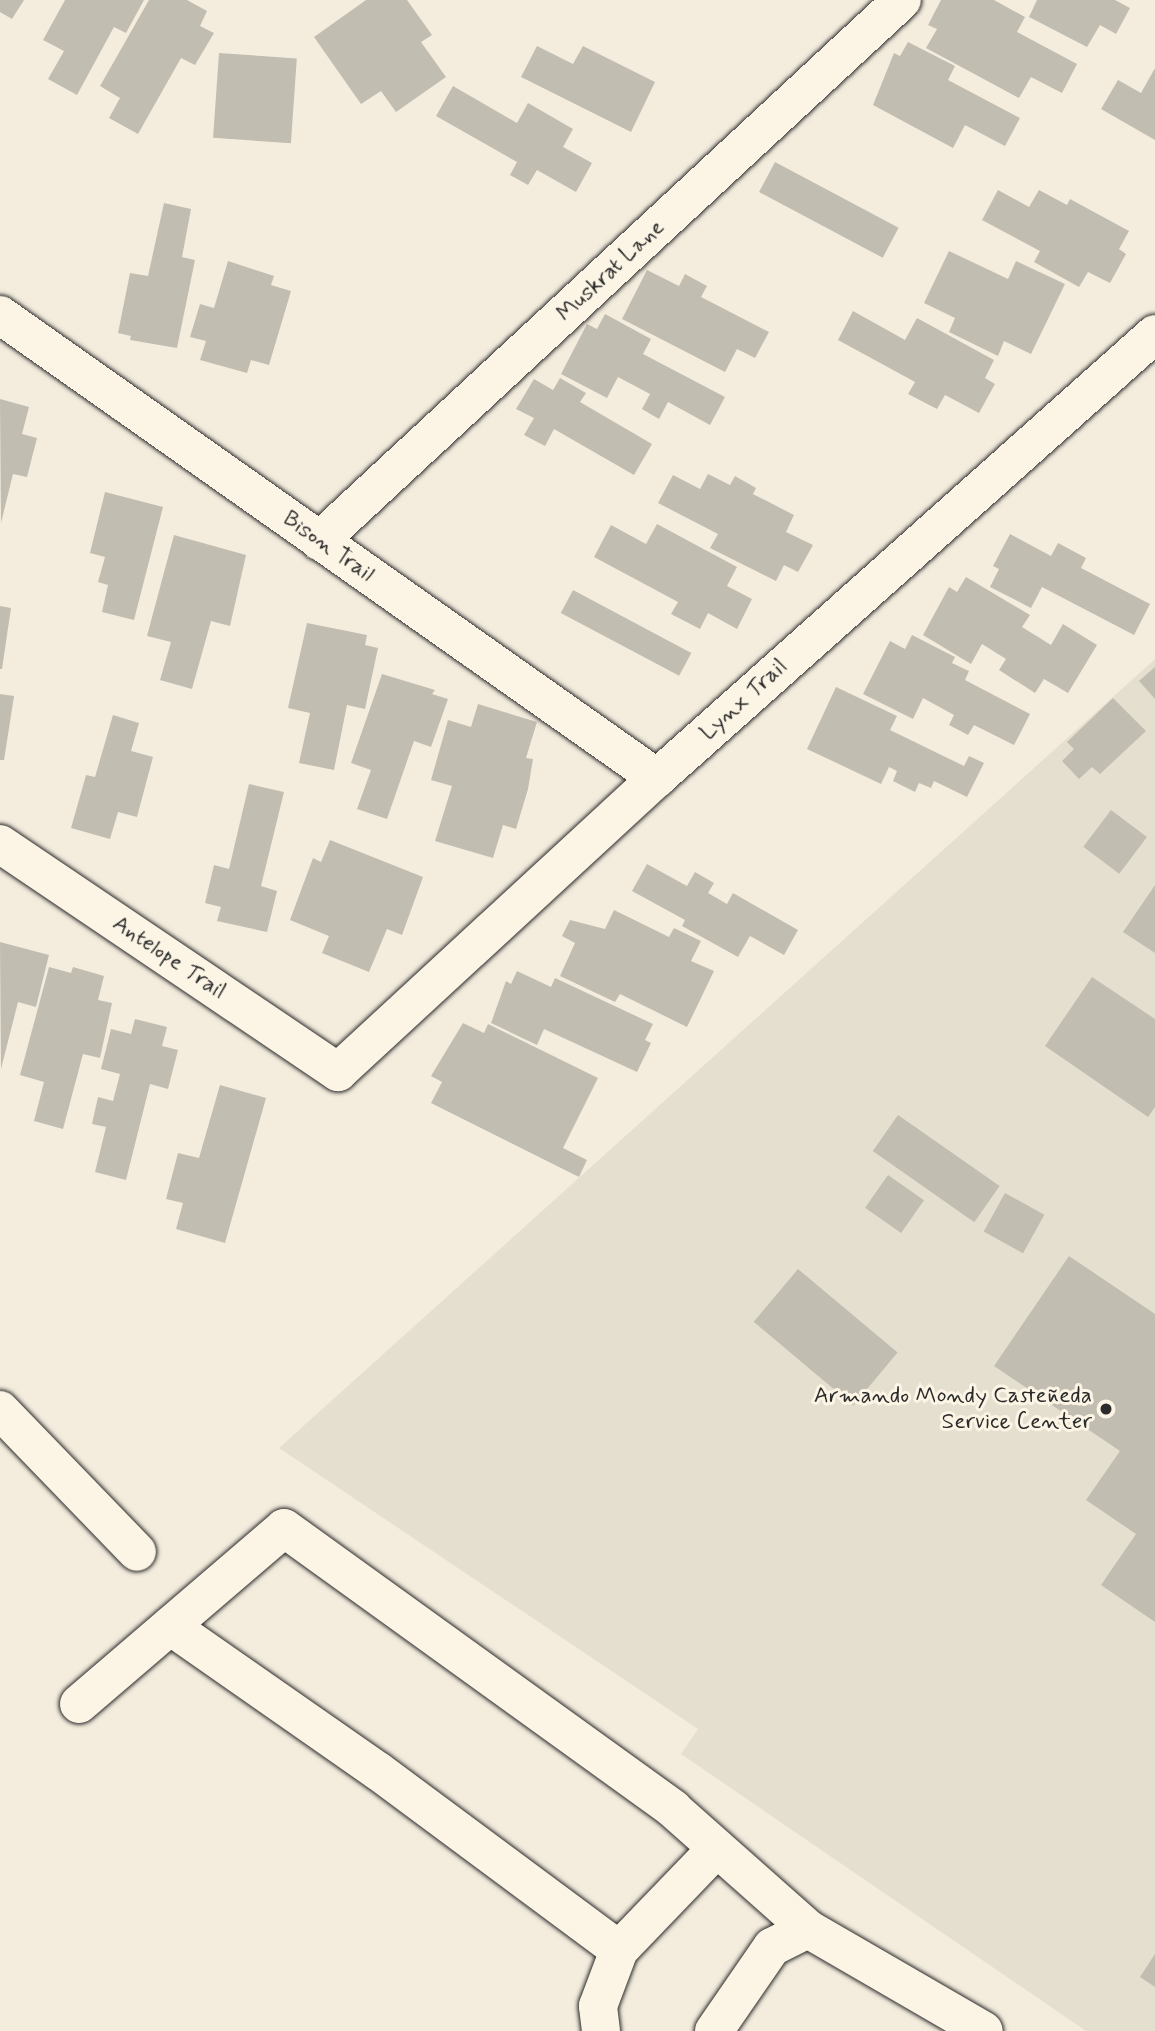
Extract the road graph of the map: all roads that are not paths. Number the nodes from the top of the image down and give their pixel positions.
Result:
1 (902, 0) edge
2 (0, 314) edge
3 (1155, 334) edge
4 (319, 541) junction
5 (657, 778) junction
6 (0, 844) edge
7 (338, 1072) joint
8 (0, 1410) edge
9 (137, 1552) dead end
10 (170, 1626) junction
11 (79, 1704) dead end
12 (717, 1848) junction
13 (808, 1929) junction
14 (619, 1950) junction
15 (724, 2028) edge
16 (601, 2031) edge
17 (984, 2031) edge

1 - 4 street, Muskrat Lane
2 - 4 street, Bison Trail
3 - 5 street, Lynx Trail
4 - 5 street, Bison Trail
5 - 7 street, Lynx Trail
6 - 7 street, Antelope Trail
8 - 9 street
10 - 11 street
10 - 12 street
10 - 14 street
12 - 13 street
12 - 14 street
13 - 15 street
13 - 17 street
14 - 16 street

